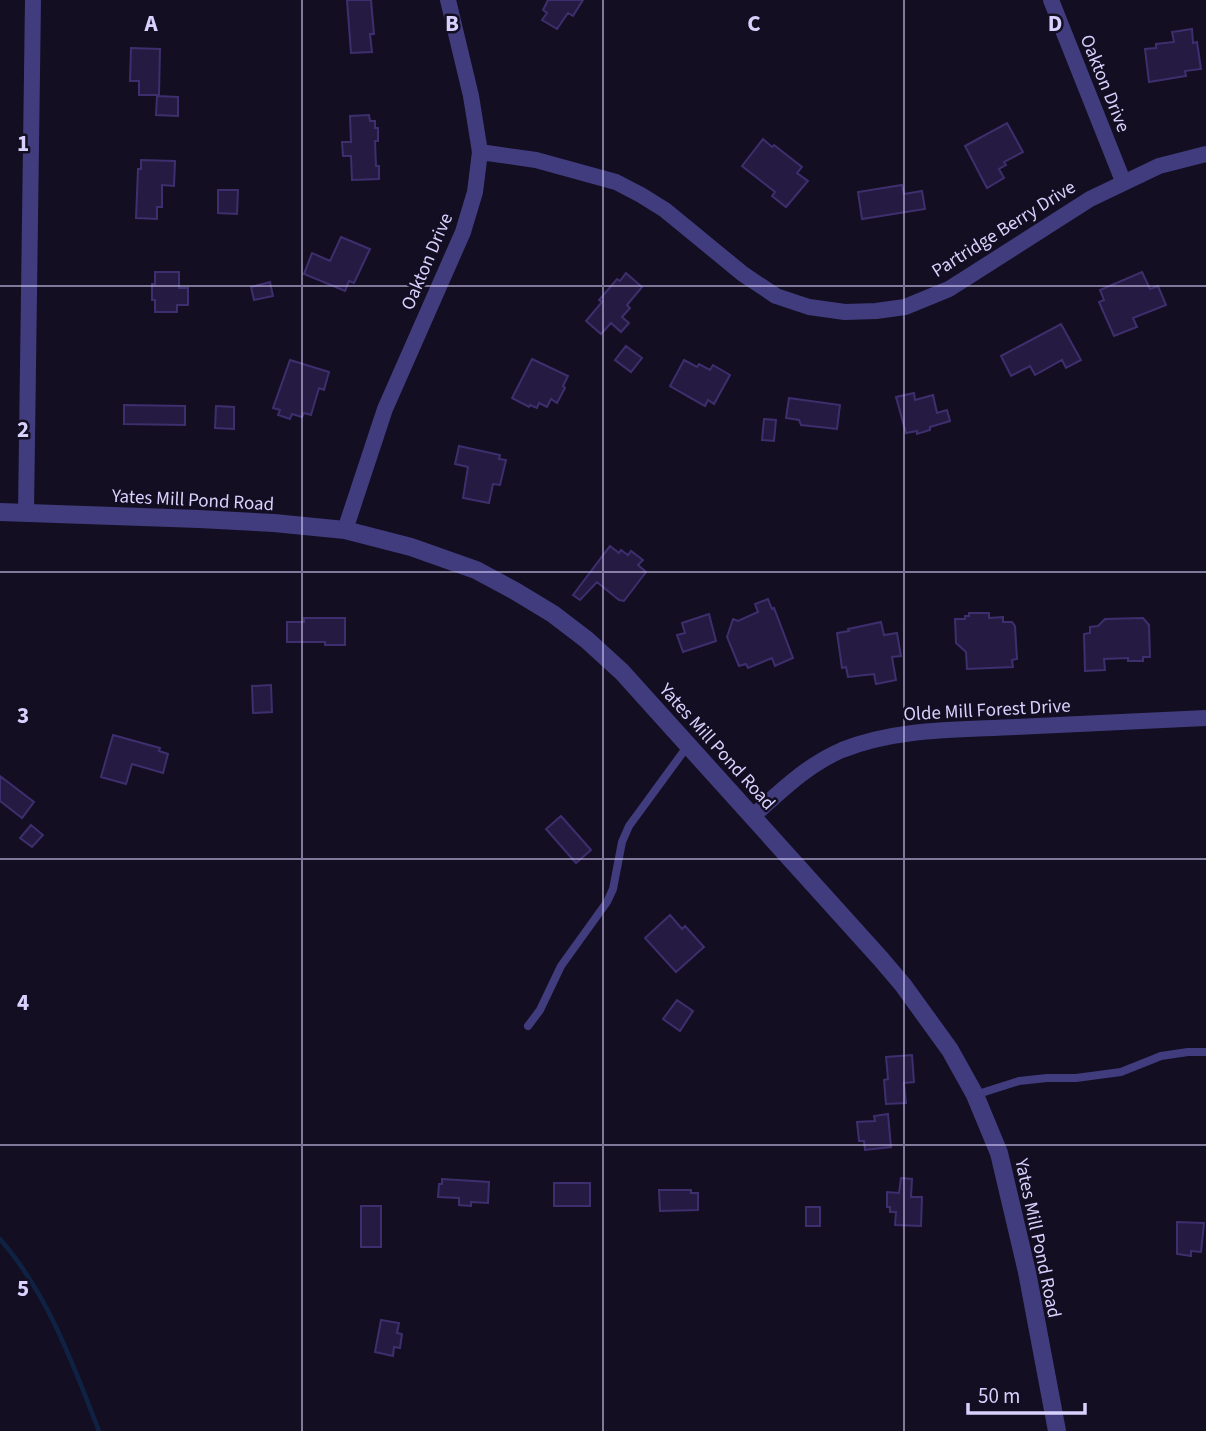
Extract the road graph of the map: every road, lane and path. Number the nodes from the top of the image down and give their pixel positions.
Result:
1 (33, 0) edge
2 (448, 0) edge
3 (1051, 0) edge
4 (480, 152) junction
5 (1206, 154) edge
6 (1123, 181) junction
7 (0, 512) edge
8 (26, 513) junction
9 (345, 530) junction
10 (1206, 718) edge
11 (689, 744) junction
12 (753, 816) junction
13 (528, 1026) dead end
14 (1206, 1052) edge
15 (975, 1095) junction
16 (1057, 1431) edge

1 - 8 street
2 - 4 street, Oakton Drive
3 - 6 street, Oakton Drive
4 - 6 street, Partridge Berry Drive
4 - 9 street, Oakton Drive
5 - 6 street, Partridge Berry Drive
7 - 8 street, Yates Mill Pond Road
8 - 9 street, Yates Mill Pond Road
9 - 11 street, Yates Mill Pond Road
10 - 12 street, Olde Mill Forest Drive
11 - 12 street, Yates Mill Pond Road
11 - 13 lane
12 - 15 street, Yates Mill Pond Road
14 - 15 lane
15 - 16 street, Yates Mill Pond Road

